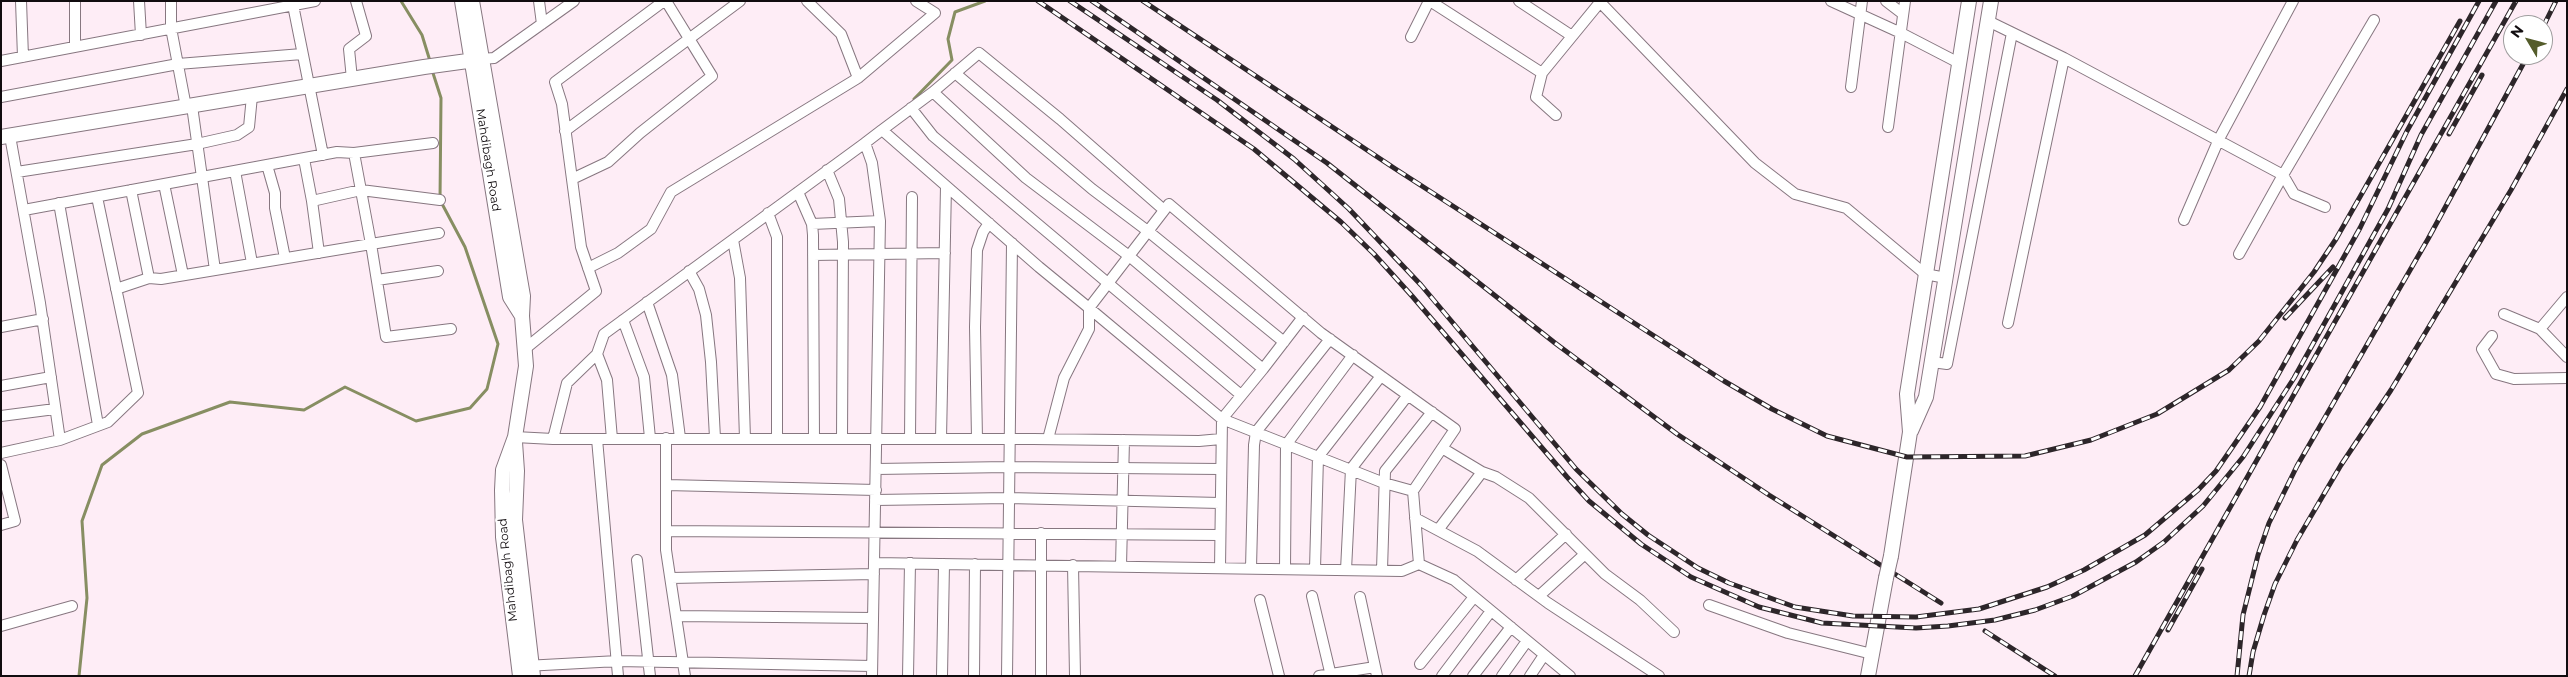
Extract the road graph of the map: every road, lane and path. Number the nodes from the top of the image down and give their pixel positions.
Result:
1 (20, 1) edge
2 (75, 1) edge
3 (139, 1) edge
4 (171, 1) edge
5 (315, 1) edge
6 (356, 1) edge
7 (462, 1) edge
8 (472, 1) edge
9 (539, 1) edge
10 (574, 1) edge
11 (665, 1) edge
12 (740, 1) edge
13 (807, 1) edge
14 (916, 1) edge
15 (1518, 1) edge
16 (1600, 1) edge
17 (1831, 1) edge
18 (1862, 1) edge
19 (1886, 1) edge
20 (1905, 1) edge
21 (1969, 1) edge
22 (1991, 1) edge
23 (2293, 1) edge
24 (1430, 2) edge
25 (293, 5) junction
26 (1860, 14) junction
27 (1903, 14) junction
28 (2374, 20) dead end
29 (1988, 21) junction
30 (542, 24) junction
31 (172, 28) junction
32 (1901, 33) junction
33 (2012, 33) junction
34 (141, 34) junction
35 (1572, 36) junction
36 (1412, 37) dead end
37 (690, 39) junction
38 (75, 47) junction
39 (302, 54) junction
40 (23, 57) junction
41 (2064, 58) junction
42 (1, 61) edge
43 (471, 61) junction
44 (1959, 63) junction
45 (178, 64) junction
46 (955, 73) junction
47 (1542, 74) junction
48 (858, 78) junction
49 (352, 79) junction
50 (308, 86) junction
51 (1851, 87) dead end
52 (933, 92) junction
53 (252, 96) junction
54 (1, 97) edge
55 (189, 106) junction
56 (911, 108) junction
57 (1556, 116) dead end
58 (1888, 127) dead end
59 (882, 130) junction
60 (565, 131) junction
61 (6, 137) edge
62 (2219, 139) junction
63 (433, 143) dead end
64 (865, 143) junction
65 (197, 144) junction
66 (354, 153) junction
67 (323, 155) junction
68 (304, 159) junction
69 (267, 165) junction
70 (827, 170) junction
71 (235, 171) junction
72 (17, 172) junction
73 (2283, 175) junction
74 (202, 177) junction
75 (572, 179) junction
76 (164, 184) junction
77 (946, 186) junction
78 (131, 190) junction
79 (361, 190) junction
80 (798, 192) junction
81 (97, 196) junction
82 (912, 197) dead end
83 (440, 200) dead end
84 (312, 201) junction
85 (59, 204) junction
86 (2325, 207) dead end
87 (24, 210) junction
88 (1164, 210) junction
89 (768, 213) junction
90 (2184, 220) dead end
91 (880, 221) junction
92 (842, 222) junction
93 (989, 223) junction
94 (812, 224) junction
95 (1149, 232) junction
96 (439, 233) dead end
97 (733, 240) junction
98 (1012, 243) junction
99 (371, 244) junction
100 (319, 252) junction
101 (879, 253) junction
102 (913, 253) junction
103 (945, 253) junction
104 (843, 254) junction
105 (2239, 254) dead end
106 (813, 256) junction
107 (1129, 256) junction
108 (285, 258) junction
109 (252, 263) junction
110 (588, 268) junction
111 (215, 270) junction
112 (438, 271) dead end
113 (689, 271) junction
114 (1925, 274) junction
115 (183, 275) junction
116 (149, 278) junction
117 (1946, 278) junction
118 (376, 280) junction
119 (1109, 282) junction
120 (116, 289) junction
121 (2567, 297) edge
122 (647, 302) junction
123 (1089, 308) junction
124 (2504, 314) dead end
125 (1303, 317) junction
126 (43, 319) junction
127 (623, 320) junction
128 (2008, 323) dead end
129 (1, 327) edge
130 (451, 329) dead end
131 (2540, 329) junction
132 (2492, 336) dead end
133 (1330, 339) junction
134 (1284, 342) junction
135 (526, 348) junction
136 (597, 354) junction
137 (1353, 355) junction
138 (2567, 357) edge
139 (1932, 362) junction
140 (1263, 369) junction
141 (1381, 376) junction
142 (51, 377) junction
143 (2567, 378) edge
144 (1, 386) edge
145 (1241, 395) junction
146 (1408, 395) junction
147 (55, 409) junction
148 (1432, 412) junction
149 (1, 416) edge
150 (1222, 419) junction
151 (98, 425) junction
152 (1256, 432) junction
153 (1910, 432) junction
154 (515, 437) junction
155 (597, 438) junction
156 (650, 438) junction
157 (666, 438) junction
158 (680, 438) junction
159 (715, 438) junction
160 (612, 439) junction
161 (745, 439) junction
162 (777, 439) junction
163 (814, 439) junction
164 (842, 439) junction
165 (877, 439) junction
166 (910, 439) junction
167 (941, 439) junction
168 (977, 439) junction
169 (1008, 439) junction
170 (1048, 439) junction
171 (1220, 439) junction
172 (60, 440) junction
173 (553, 440) junction
174 (1124, 440) junction
175 (1286, 445) junction
176 (1442, 448) junction
177 (1, 453) edge
178 (1318, 457) junction
179 (1, 465) edge
180 (1008, 467) junction
181 (1123, 468) junction
182 (876, 469) junction
183 (1220, 469) junction
184 (1351, 469) junction
185 (1482, 472) junction
186 (1384, 483) junction
187 (666, 485) junction
188 (1414, 492) junction
189 (875, 495) junction
190 (1008, 498) junction
191 (1122, 502) junction
192 (1220, 503) junction
193 (1415, 518) junction
194 (1, 525) edge
195 (1438, 530) junction
196 (666, 532) junction
197 (1008, 533) junction
198 (1042, 533) junction
199 (875, 534) junction
200 (1121, 534) junction
201 (1566, 534) junction
202 (1220, 535) junction
203 (1585, 554) junction
204 (637, 560) dead end
205 (910, 564) junction
206 (944, 564) junction
207 (975, 564) junction
208 (1419, 564) junction
209 (1007, 565) junction
210 (1041, 565) junction
211 (1073, 565) junction
212 (1121, 566) junction
213 (1220, 568) junction
214 (1251, 568) junction
215 (874, 569) junction
216 (1285, 569) junction
217 (1315, 569) junction
218 (1346, 570) junction
219 (1382, 570) junction
220 (671, 578) junction
221 (1516, 580) junction
222 (1312, 596) dead end
223 (1360, 596) dead end
224 (1539, 596) junction
225 (1474, 597) junction
226 (1260, 600) dead end
227 (1709, 604) dead end
228 (72, 606) dead end
229 (1491, 611) junction
230 (677, 616) junction
231 (873, 618) junction
232 (1, 626) edge
233 (1510, 627) junction
234 (1674, 632) dead end
235 (1527, 641) junction
236 (1872, 654) junction
237 (1544, 655) junction
238 (618, 661) junction
239 (650, 661) junction
240 (684, 662) junction
241 (1420, 664) dead end
242 (526, 671) edge
243 (872, 671) edge
244 (1376, 672) edge
245 (1331, 675) edge
246 (1566, 675) edge
247 (618, 676) edge
248 (650, 676) edge
249 (685, 676) edge
250 (908, 676) edge
251 (942, 676) edge
252 (974, 676) edge
253 (1007, 676) edge
254 (1041, 676) edge
255 (1075, 676) edge
256 (1279, 676) edge
257 (1319, 676) edge
258 (1442, 676) edge
259 (1473, 676) edge
260 (1502, 676) edge
261 (1530, 676) edge
262 (1659, 676) edge
263 (1868, 676) edge

1 - 40 street
2 - 38 street
3 - 34 street
4 - 31 street
5 - 25 street
6 - 49 street
7 - 43 street, Mahdibagh Road
8 - 43 street, Mahdibagh Road
9 - 30 street
10 - 30 street
11 - 37 street
11 - 60 street
12 - 37 street
13 - 48 street
14 - 48 street
15 - 35 street
16 - 35 street
16 - 114 street
17 - 26 street
18 - 26 street
19 - 27 street
20 - 27 street
21 - 44 street
22 - 29 street
23 - 62 street
24 - 36 street
24 - 47 street
25 - 31 street
25 - 39 street
26 - 32 street
26 - 51 street
27 - 32 street
28 - 73 street
29 - 33 street
29 - 117 street
30 - 43 street
31 - 34 street
31 - 45 street
32 - 44 street
32 - 58 street
33 - 41 street
33 - 139 street
34 - 38 street
35 - 47 street
37 - 60 street
37 - 75 street
38 - 40 street
39 - 45 street
39 - 50 street
40 - 42 street
41 - 62 street
41 - 128 street
43 - 49 street
43 - 135 street, Mahdibagh Road
44 - 114 street
45 - 54 street
45 - 55 street
46 - 52 street
46 - 88 street
46 - 95 street
47 - 57 street
48 - 110 street
49 - 50 street
50 - 53 street
50 - 67 street
52 - 56 street
52 - 107 street
53 - 55 street
53 - 65 street
55 - 61 street
55 - 65 street
56 - 59 street
56 - 119 street
59 - 64 street
59 - 77 street
60 - 75 street
61 - 72 street
62 - 73 street
62 - 90 street
63 - 66 street
64 - 70 street
64 - 91 street
65 - 72 street
65 - 74 street
66 - 67 street
66 - 79 street
67 - 68 street
68 - 69 street
68 - 84 street
69 - 71 street
69 - 108 street
70 - 80 street
70 - 92 street
71 - 74 street
71 - 109 street
72 - 87 street
73 - 86 street
73 - 105 street
74 - 76 street
74 - 111 street
75 - 110 street
76 - 78 street
76 - 115 street
77 - 93 street
77 - 103 street
78 - 81 street
78 - 116 street
79 - 83 street
79 - 84 street
79 - 99 street
80 - 89 street
80 - 94 street
81 - 85 street
81 - 120 street
82 - 102 street
84 - 100 street
85 - 87 street
85 - 151 street
87 - 126 street
88 - 95 street
88 - 125 street
89 - 97 street
89 - 162 street
91 - 92 street
91 - 101 street
92 - 94 street
92 - 104 street
93 - 98 street
93 - 168 street
94 - 106 street
95 - 107 street
95 - 134 street
96 - 99 street
97 - 113 street
97 - 161 street
98 - 123 street
98 - 169 street
99 - 100 street
99 - 118 street
100 - 108 street
101 - 102 street
101 - 104 street
101 - 165 street
102 - 103 street
102 - 166 street
103 - 167 street
104 - 106 street
104 - 164 street
106 - 163 street
107 - 119 street
107 - 140 street
108 - 109 street
109 - 111 street
110 - 135 street
111 - 115 street
112 - 118 street
113 - 122 street
113 - 159 street
114 - 117 street
114 - 153 street
115 - 116 street
116 - 120 street
117 - 139 street
118 - 130 street
119 - 123 street
119 - 145 street
120 - 151 street
121 - 131 street
122 - 127 street
122 - 158 street
123 - 150 street
123 - 170 street
124 - 131 street
125 - 133 street
125 - 134 street
126 - 129 street
126 - 142 street
127 - 136 street
127 - 156 street
131 - 138 street
132 - 143 street
133 - 137 street
133 - 152 street
134 - 140 street
135 - 154 street, Mahdibagh Road
136 - 160 street
136 - 173 street
137 - 141 street
137 - 175 street
139 - 153 street
140 - 145 street
141 - 146 street
141 - 178 street
142 - 144 street
142 - 147 street
145 - 150 street
146 - 148 street
146 - 184 street
147 - 149 street
147 - 172 street
148 - 176 street
148 - 186 street
150 - 152 street
150 - 171 street
151 - 172 street
152 - 175 street
152 - 214 street
153 - 236 street, bridge
154 - 173 street
154 - 242 street, Mahdibagh Road
155 - 160 street
155 - 173 street
155 - 238 street
156 - 157 street
156 - 160 street
157 - 158 street
157 - 187 street
158 - 159 street
159 - 161 street
161 - 162 street
162 - 163 street
163 - 164 street
164 - 165 street
165 - 166 street
165 - 182 street
166 - 167 street
167 - 168 street
168 - 169 street
169 - 170 street
169 - 180 street
170 - 174 street
171 - 174 street
171 - 183 street
172 - 177 street
174 - 181 street
175 - 178 street
175 - 216 street
176 - 185 street
176 - 188 street
178 - 184 street
178 - 217 street
179 - 194 street
180 - 181 street
180 - 182 street
180 - 190 street
181 - 183 street
181 - 191 street
182 - 189 street
183 - 192 street
184 - 186 street
184 - 218 street
185 - 195 street
185 - 201 street
186 - 188 street
186 - 219 street
187 - 189 street
187 - 196 street
188 - 193 street
189 - 190 street
189 - 199 street
190 - 191 street
190 - 197 street
191 - 192 street
191 - 200 street
192 - 202 street
193 - 195 street
193 - 208 street
195 - 221 street
196 - 199 street
196 - 220 street
197 - 198 street
197 - 199 street
197 - 209 street
198 - 200 street
198 - 210 street
199 - 215 street
200 - 202 street
200 - 212 street
201 - 203 street
201 - 221 street
202 - 213 street
203 - 224 street
203 - 234 street
204 - 239 street
205 - 206 street
205 - 215 street
205 - 250 street
206 - 207 street
206 - 251 street
207 - 209 street
207 - 252 street
208 - 219 street
208 - 225 street
209 - 210 street
209 - 253 street
210 - 211 street
210 - 254 street
211 - 212 street
211 - 255 street
212 - 213 street
213 - 214 street
214 - 216 street
215 - 220 street
215 - 231 street
216 - 217 street
217 - 218 street
218 - 219 street
220 - 230 street
221 - 224 street
222 - 245 street
223 - 244 street
224 - 262 street
225 - 229 street
225 - 241 street
226 - 256 street
227 - 236 street
228 - 232 street
229 - 233 street
229 - 258 street
230 - 231 street
230 - 240 street
231 - 243 street
233 - 235 street
233 - 259 street
235 - 237 street
235 - 260 street
236 - 263 street
237 - 246 street
237 - 261 street
238 - 239 street
238 - 242 street
238 - 247 street
239 - 240 street
239 - 248 street
240 - 243 street
240 - 249 street
244 - 245 street
245 - 257 street

